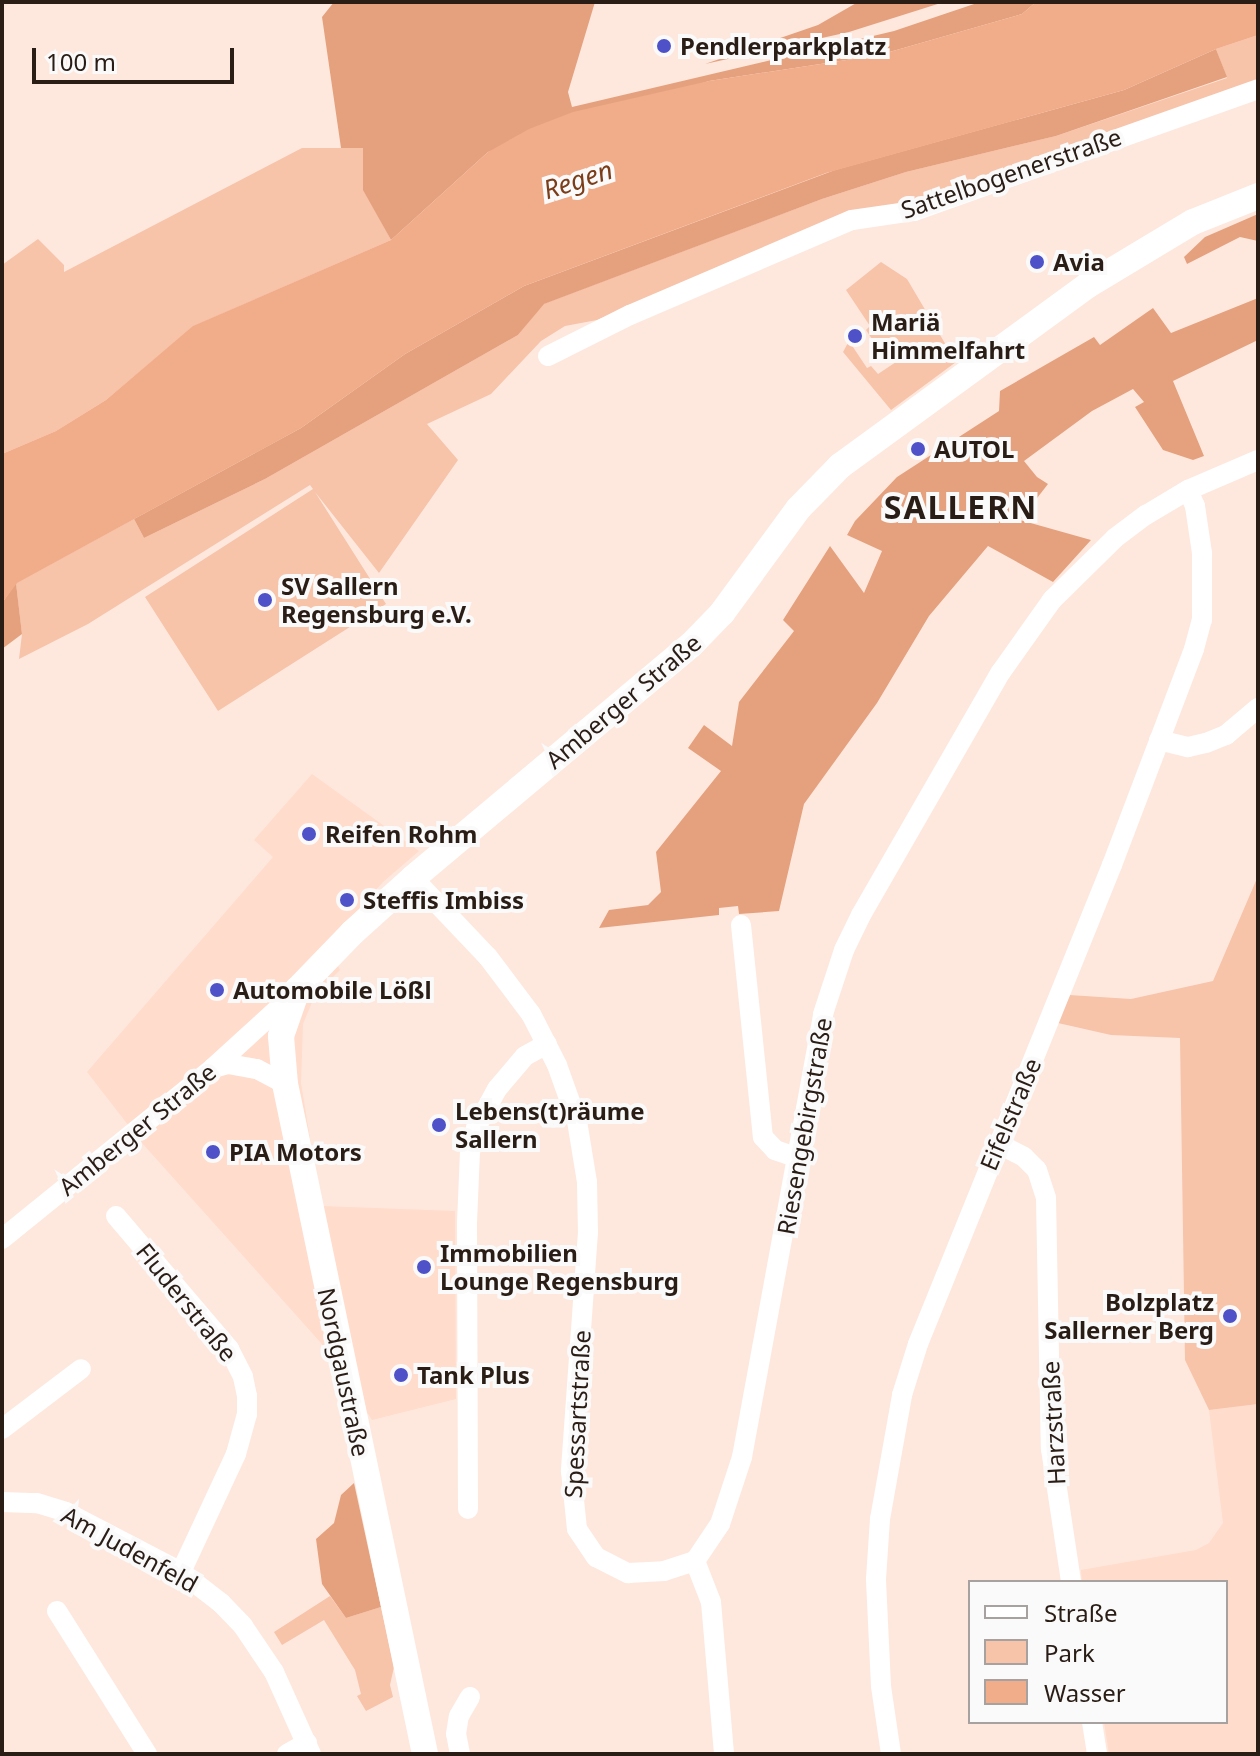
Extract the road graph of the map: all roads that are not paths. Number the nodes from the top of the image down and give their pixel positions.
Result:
1 (1258, 89) edge
2 (1258, 196) edge
3 (548, 356) dead end
4 (1258, 460) edge
5 (1188, 490) junction
6 (1258, 708) edge
7 (1159, 740) junction
8 (413, 878) junction
9 (741, 925) dead end
10 (297, 990) junction
11 (547, 1044) junction
12 (213, 1068) junction
13 (285, 1084) junction
14 (997, 1143) junction
15 (798, 1158) junction
16 (116, 1216) dead end
17 (2, 1239) edge
18 (81, 1369) dead end
19 (2, 1429) edge
20 (2, 1502) edge
21 (468, 1509) dead end
22 (695, 1561) junction
23 (181, 1572) junction
24 (1071, 1580) edge
25 (57, 1611) dead end
26 (470, 1697) dead end
27 (1092, 1724) edge
28 (309, 1748) edge
29 (147, 1754) edge
30 (287, 1754) edge
31 (425, 1754) edge
32 (460, 1754) edge
33 (724, 1754) edge
34 (891, 1754) edge
35 (1097, 1754) edge

1 - 3 street, Sattelbogenerstraße
2 - 8 main road, Amberger Straße
4 - 5 street, Riesengebirgstraße
5 - 7 street, Eifelstraße
5 - 15 street, Riesengebirgstraße
6 - 7 street
7 - 14 street, Eifelstraße
8 - 10 main road, Amberger Straße
8 - 11 street, Spessartstraße
9 - 15 street
10 - 12 street, Amberger Straße
10 - 13 main road, Nordgaustraße
11 - 21 street
11 - 22 street, Spessartstraße
12 - 13 street
12 - 17 street, Amberger Straße
13 - 31 main road, Nordgaustraße
14 - 24 street, Harzstraße
14 - 34 street, Eifelstraße
15 - 22 street, Riesengebirgstraße
16 - 23 street, Fluderstraße
18 - 19 street
20 - 23 street, Am Judenfeld
22 - 33 street
23 - 28 street, Am Judenfeld
25 - 29 street
26 - 32 street
27 - 35 street
28 - 30 street

